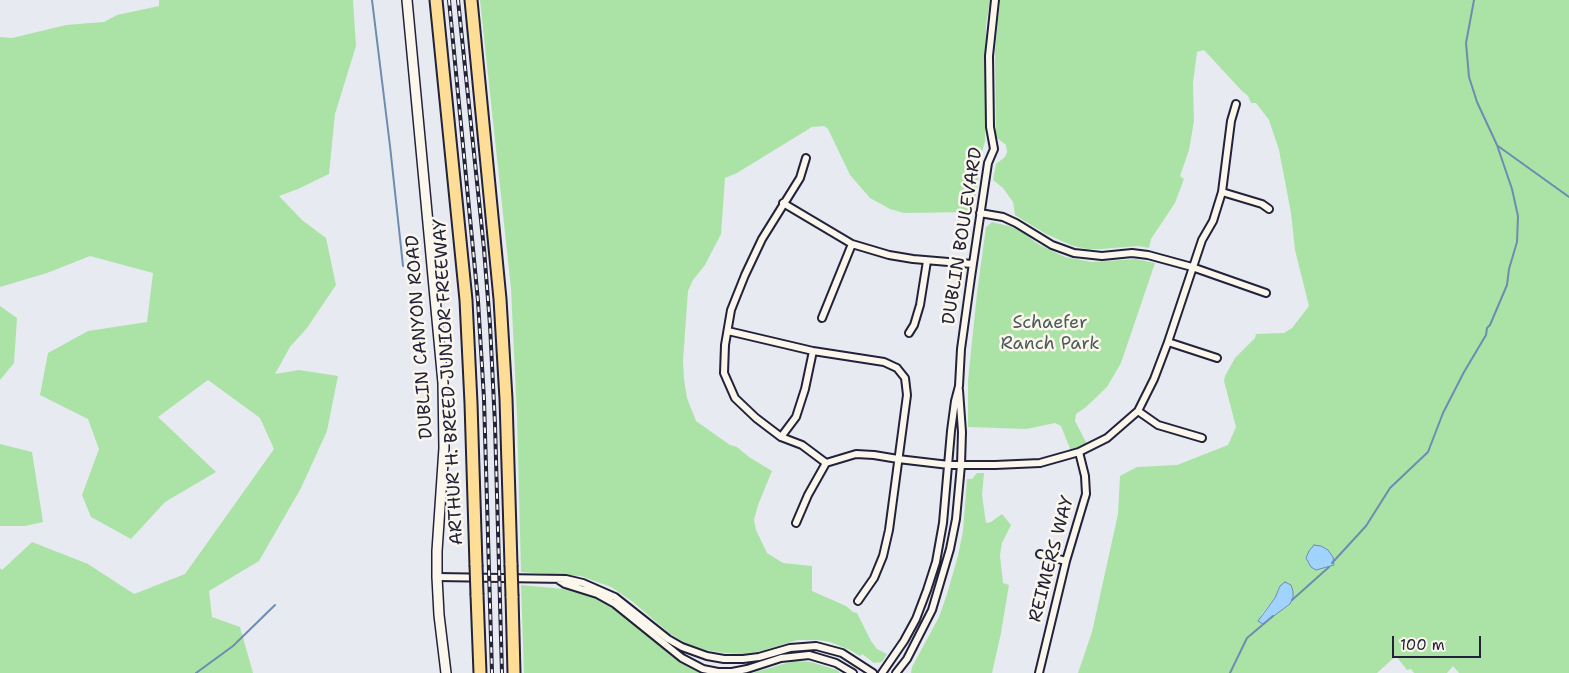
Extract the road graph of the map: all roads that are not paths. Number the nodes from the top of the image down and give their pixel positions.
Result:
1 (407, 0) edge
2 (436, 0) edge
3 (471, 0) edge
4 (995, 0) edge
5 (1236, 104) dead end
6 (806, 158) dead end
7 (1222, 192) junction
8 (783, 204) junction
9 (1269, 209) dead end
10 (980, 213) junction
11 (852, 244) junction
12 (927, 261) junction
13 (972, 264) junction
14 (1192, 267) junction
15 (1266, 293) dead end
16 (822, 318) dead end
17 (728, 331) junction
18 (909, 333) dead end
19 (1168, 342) junction
20 (813, 350) junction
21 (1217, 358) dead end
22 (959, 386) junction
23 (1138, 411) junction
24 (781, 437) junction
25 (1202, 438) dead end
26 (1079, 452) junction
27 (898, 459) junction
28 (826, 463) junction
29 (949, 465) junction
30 (961, 465) junction
31 (796, 523) dead end
32 (1040, 554) dead end
33 (1066, 560) junction
34 (437, 577) junction
35 (559, 580) junction
36 (858, 601) dead end
37 (446, 673) edge
38 (480, 673) edge
39 (514, 673) edge
40 (853, 673) edge
41 (873, 673) edge
42 (882, 673) edge
43 (896, 673) edge
44 (1039, 673) edge

1 - 34 main road, DUBLIN CANYON ROAD
2 - 38 highway, ARTHUR H. BREED JUNIOR FREEWAY, bridge
3 - 39 highway, bridge
4 - 10 street, DUBLIN BOULEVARD
5 - 7 street
6 - 8 street
7 - 9 street
7 - 14 street
8 - 11 street
8 - 17 street
10 - 13 street, DUBLIN BOULEVARD
10 - 14 street
11 - 12 street
11 - 16 street
12 - 13 street
12 - 18 street
13 - 22 street, DUBLIN BOULEVARD
14 - 15 street
14 - 19 street
17 - 20 street
17 - 24 street
19 - 21 street
19 - 23 street
20 - 24 street
20 - 27 street
22 - 29 street, DUBLIN BOULEVARD
22 - 30 street, DUBLIN BOULEVARD
23 - 25 street
23 - 26 street
24 - 28 street
26 - 30 street
26 - 33 street, REIMERS WAY
27 - 28 street
27 - 29 street
27 - 36 street
28 - 31 street
29 - 30 street
29 - 42 street, DUBLIN BOULEVARD
30 - 43 street, DUBLIN BOULEVARD
32 - 33 street
33 - 44 street, REIMERS WAY
34 - 35 street
34 - 37 main road, DUBLIN CANYON ROAD
35 - 40 street
35 - 41 street

